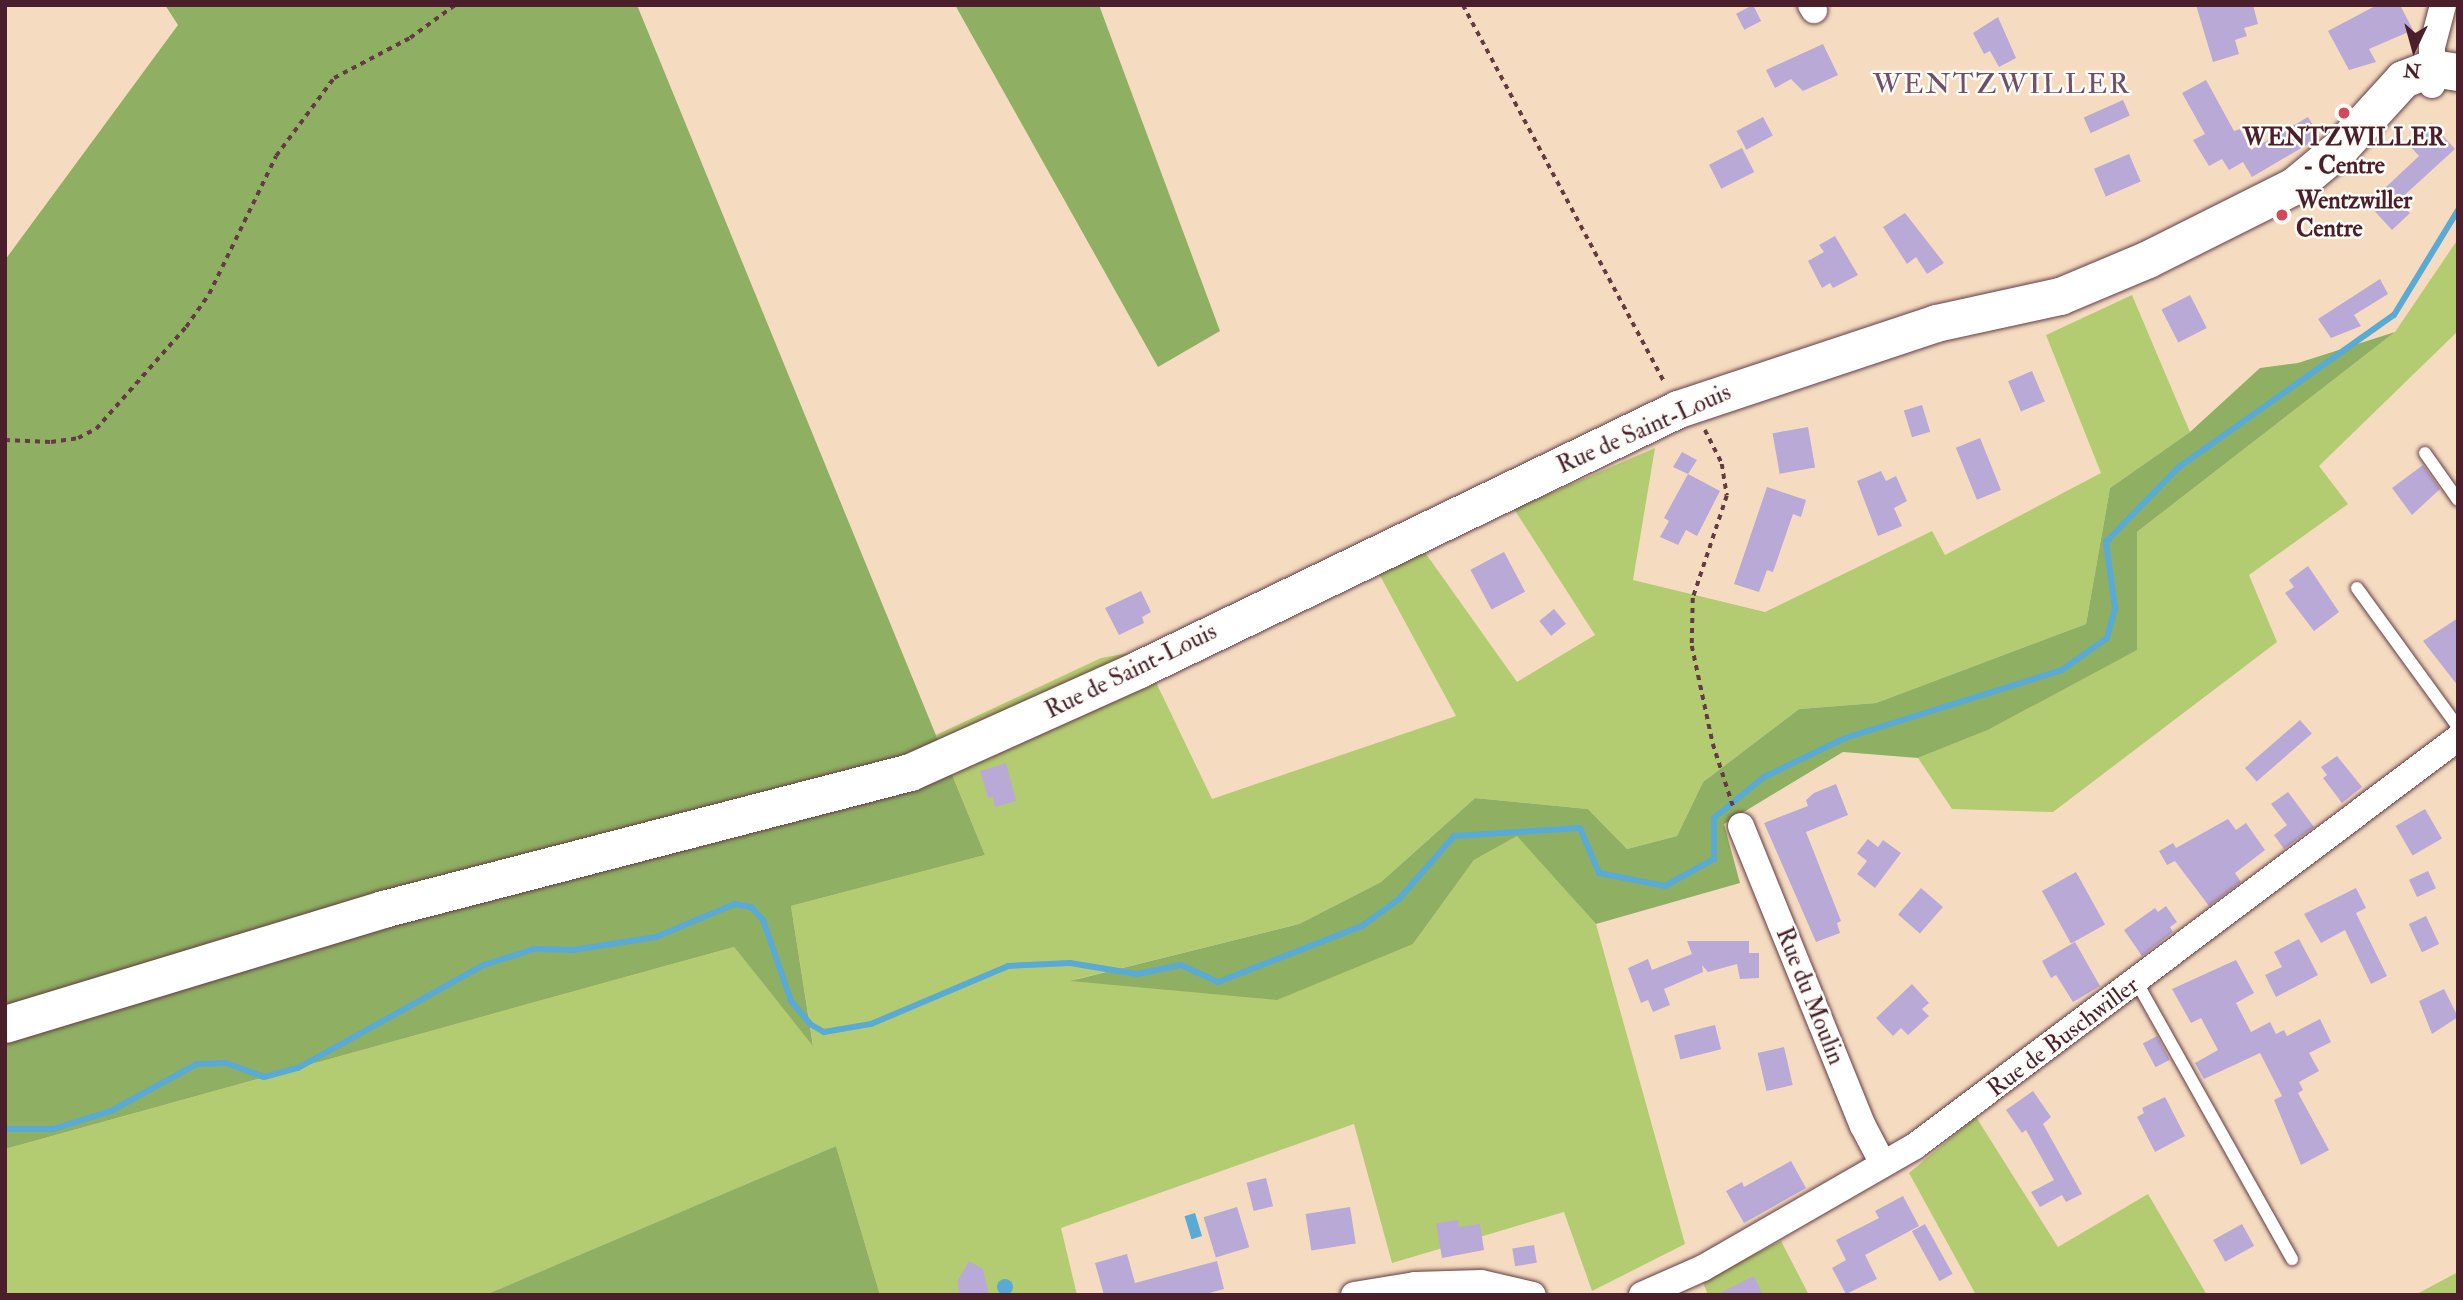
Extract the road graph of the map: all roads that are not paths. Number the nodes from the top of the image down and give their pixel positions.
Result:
1 (2442, 6) edge
2 (2445, 79) edge
3 (2425, 453) dead end
4 (2458, 500) edge
5 (2357, 588) dead end
6 (2458, 727) edge
7 (2458, 738) edge
8 (1741, 826) dead end
9 (2136, 981) junction
10 (5, 1024) edge
11 (1883, 1164) junction
12 (2292, 1259) dead end
13 (1354, 1295) edge
14 (1533, 1295) edge
15 (1642, 1295) edge

1 - 2 street
2 - 10 street, Rue de Saint-Louis
3 - 4 lane
5 - 6 lane
7 - 9 street, Rue de Buschwiller
8 - 11 street, Rue du Moulin
9 - 11 street, Rue de Buschwiller
9 - 12 lane
11 - 15 street, Rue de Buschwiller
13 - 14 street

